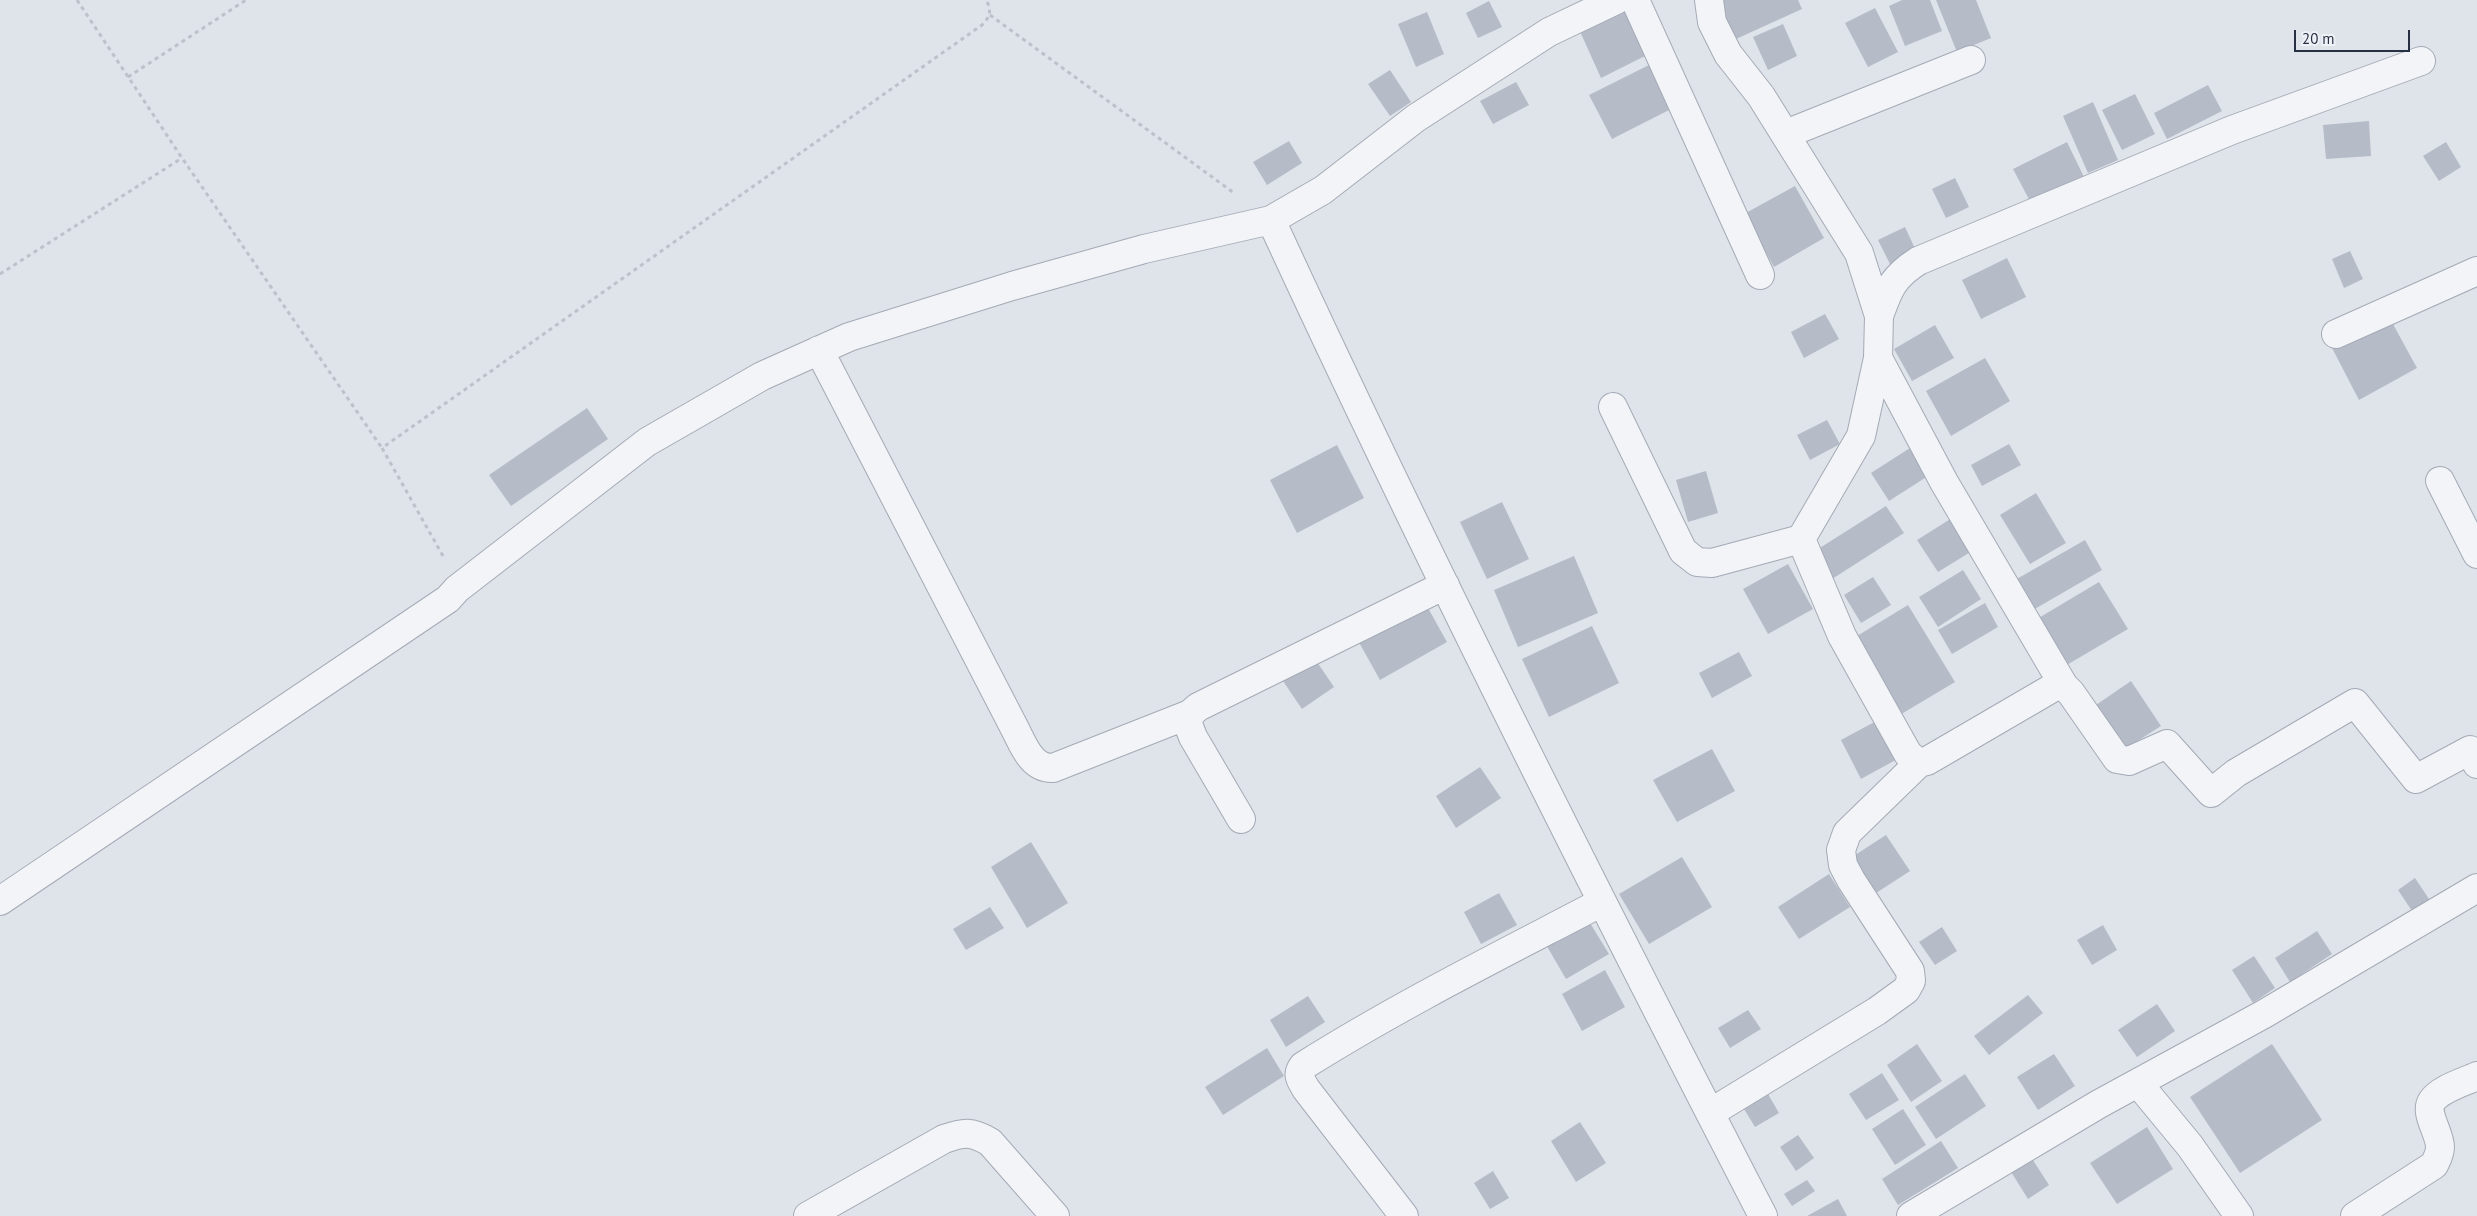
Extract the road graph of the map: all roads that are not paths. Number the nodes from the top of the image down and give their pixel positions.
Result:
1 (1616, 0) edge
2 (1635, 0) edge
3 (1709, 0) edge
4 (1573, 10) edge
5 (1971, 60) dead end
6 (2421, 61) dead end
7 (1786, 134) junction
8 (1270, 220) junction
9 (2477, 271) edge
10 (1760, 275) dead end
11 (1879, 316) junction
12 (2336, 334) dead end
13 (819, 350) junction
14 (1878, 358) junction
15 (1613, 407) dead end
16 (2440, 481) dead end
17 (1801, 539) junction
18 (2477, 554) edge
19 (1445, 585) junction
20 (2064, 686) junction
21 (1190, 714) junction
22 (1919, 763) junction
23 (2477, 764) edge
24 (1241, 818) dead end
25 (2477, 888) edge
26 (0, 901) edge
27 (1602, 902) junction
28 (2477, 1076) edge
29 (2138, 1082) junction
30 (1710, 1113) junction
31 (808, 1216) edge
32 (1055, 1216) edge
33 (1404, 1216) edge
34 (1763, 1216) edge
35 (1910, 1216) edge
36 (2239, 1216) edge
37 (2355, 1216) edge

1 - 4 street
2 - 10 street
3 - 7 street
4 - 8 street
5 - 7 street
6 - 11 street
7 - 11 street
8 - 13 street
8 - 19 street
9 - 12 street
11 - 14 street
13 - 21 street
13 - 26 street
14 - 17 street
14 - 20 street
15 - 17 street
16 - 18 street
17 - 22 street
19 - 21 street
19 - 27 street
20 - 22 street
20 - 23 street
21 - 24 street
22 - 30 street
25 - 29 street
27 - 30 street
27 - 33 street
28 - 37 street
29 - 35 street
29 - 36 street
30 - 34 street
31 - 32 street

